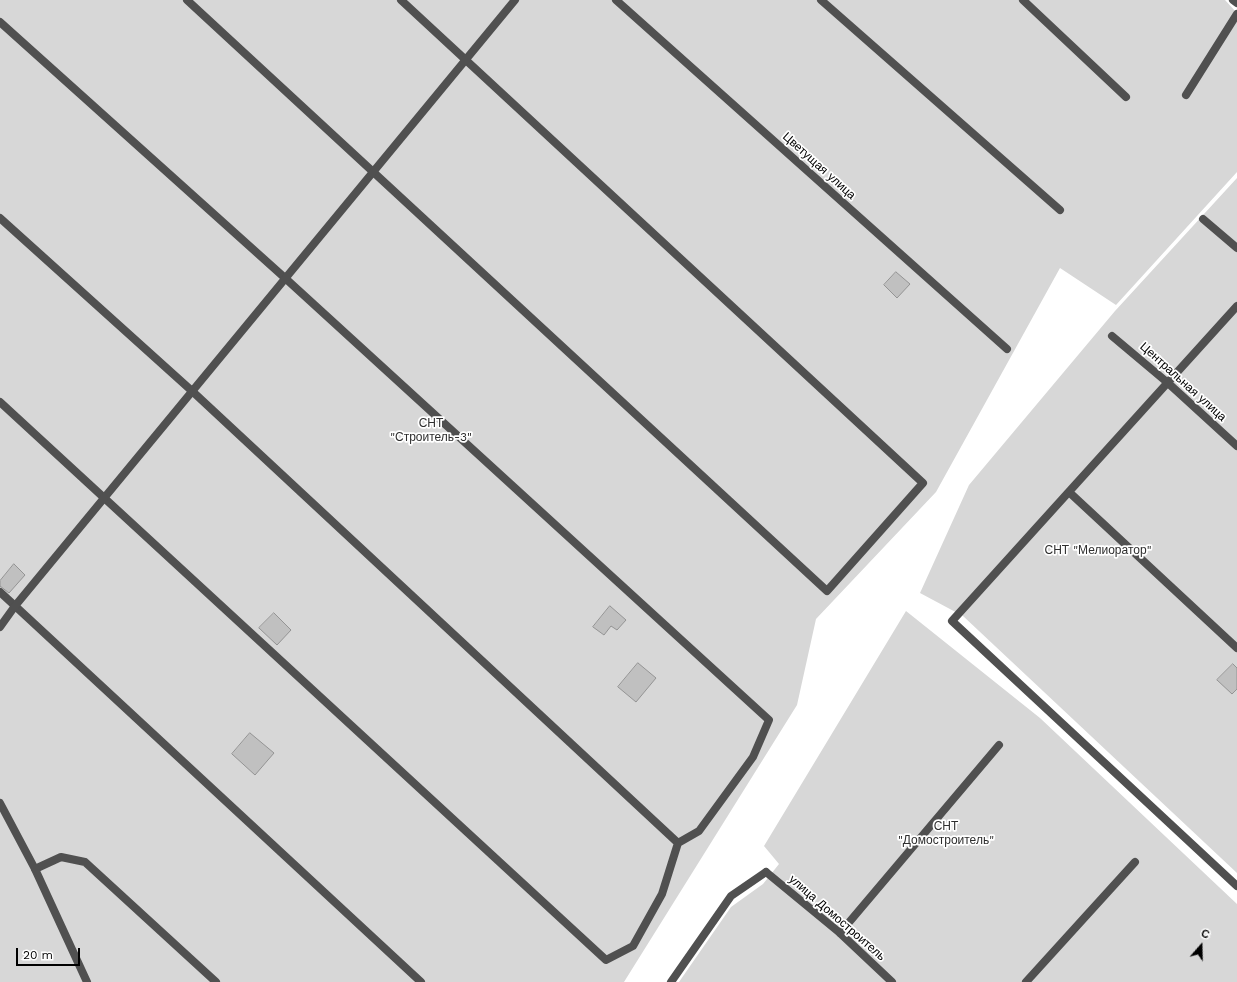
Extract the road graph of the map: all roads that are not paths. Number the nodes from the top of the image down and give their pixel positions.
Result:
1 (186, 0) edge
2 (401, 0) edge
3 (515, 0) edge
4 (616, 0) edge
5 (821, 0) edge
6 (1023, 0) edge
7 (1234, 0) edge
8 (1237, 3) edge
9 (1237, 14) edge
10 (0, 22) edge
11 (465, 60) junction
12 (1186, 96) dead end
13 (1126, 97) dead end
14 (373, 172) junction
15 (1060, 210) dead end
16 (0, 218) edge
17 (1203, 219) dead end
18 (1237, 248) edge
19 (285, 278) junction
20 (1237, 306) edge
21 (1112, 336) dead end
22 (1007, 349) dead end
23 (1168, 383) junction
24 (192, 391) junction
25 (0, 402) edge
26 (1237, 446) edge
27 (1069, 492) junction
28 (104, 498) junction
29 (0, 592) edge
30 (14, 606) junction
31 (0, 627) edge
32 (1237, 648) edge
33 (998, 745) dead end
34 (0, 803) edge
35 (678, 843) junction
36 (1135, 862) dead end
37 (35, 869) junction
38 (1237, 886) edge
39 (840, 933) junction
40 (890, 981) edge
41 (87, 982) edge
42 (216, 982) edge
43 (421, 982) edge
44 (671, 982) edge
45 (1026, 982) edge

1 - 14 street
2 - 11 street
3 - 11 street
4 - 22 street, Цветущая улица
5 - 15 street
6 - 13 street
7 - 8 street
9 - 12 street
10 - 19 street
11 - 14 street
11 - 14 street
14 - 19 street
16 - 24 street
17 - 18 street
19 - 24 street
19 - 35 street
20 - 23 street
21 - 23 street, Центральная улица
23 - 26 street, Центральная улица
23 - 27 street
24 - 28 street
24 - 35 street
25 - 28 street
27 - 32 street
27 - 38 street
28 - 30 street
28 - 35 street
29 - 30 street
30 - 31 street
30 - 43 street
33 - 39 street
34 - 37 street
36 - 45 street
37 - 41 street
37 - 42 street
39 - 40 street, улица Домостроитель
39 - 44 street, улица Домостроитель

